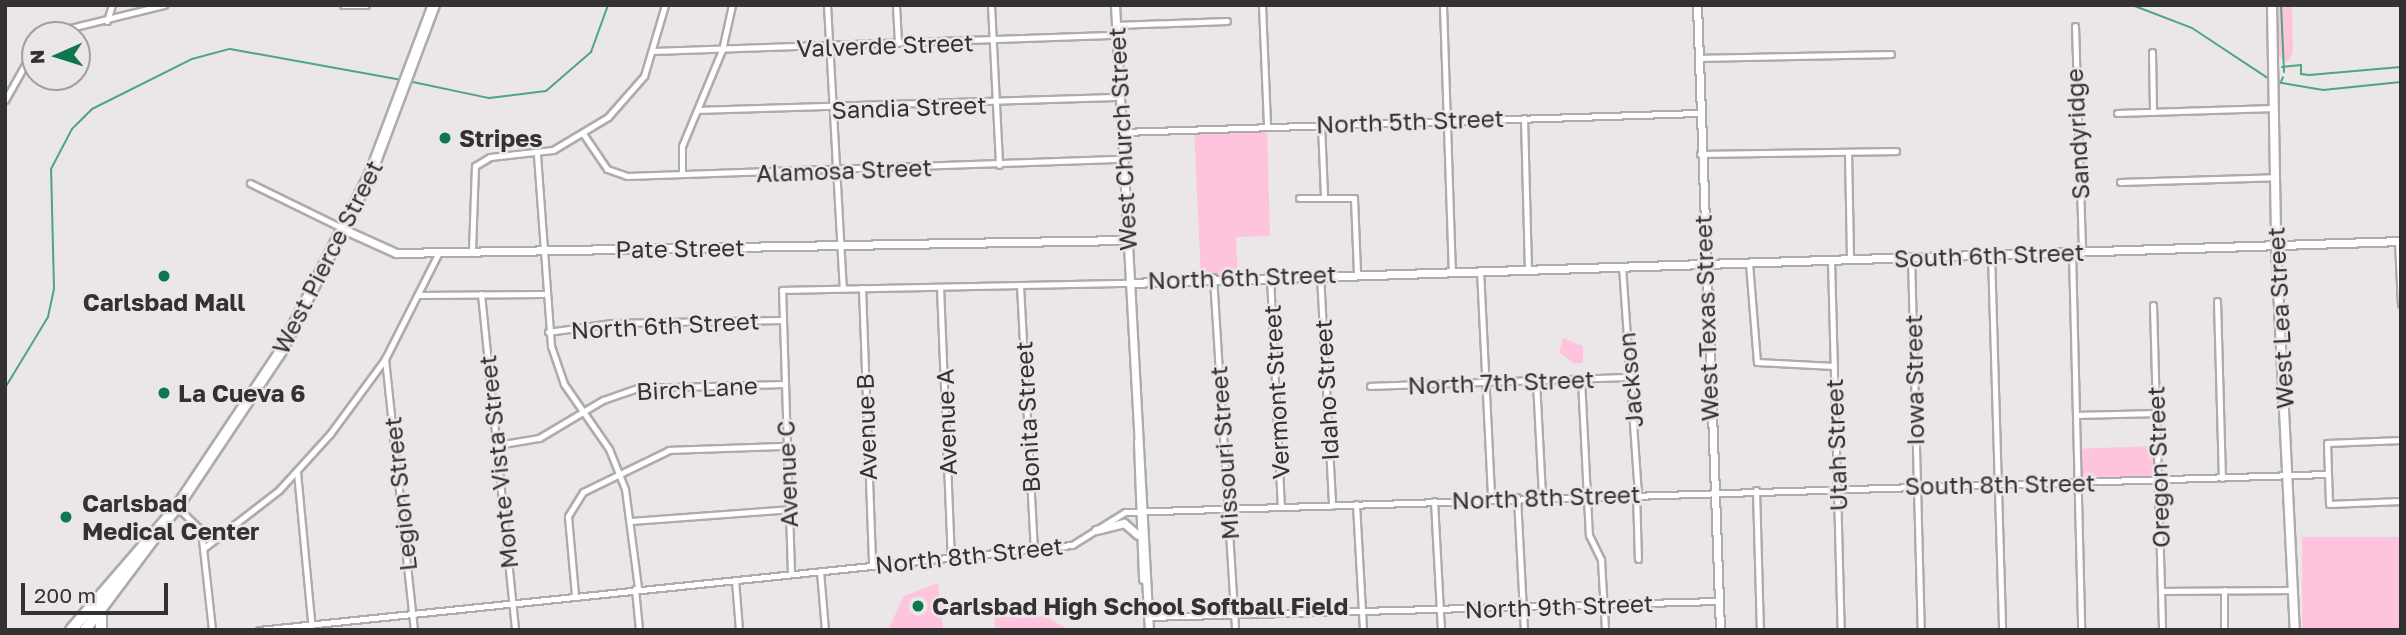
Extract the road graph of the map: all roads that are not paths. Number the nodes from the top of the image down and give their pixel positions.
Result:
1 (112, 5) edge
2 (164, 5) edge
3 (342, 5) edge
4 (366, 5) edge
5 (434, 5) edge
6 (665, 5) edge
7 (732, 5) edge
8 (827, 5) edge
9 (896, 5) edge
10 (991, 5) edge
11 (1115, 5) edge
12 (1262, 5) edge
13 (1443, 5) edge
14 (1697, 5) edge
15 (2272, 5) edge
16 (107, 21) junction
17 (1227, 21) dead end
18 (91, 24) edge
19 (1116, 25) junction
20 (2075, 26) dead end
21 (1117, 35) junction
22 (993, 41) junction
23 (898, 43) junction
24 (830, 47) junction
25 (722, 50) junction
26 (653, 51) junction
27 (2152, 52) dead end
28 (1891, 54) dead end
29 (1698, 58) junction
30 (21, 69) edge
31 (8, 90) edge
32 (1120, 97) junction
33 (5, 100) edge
34 (996, 104) junction
35 (2274, 108) junction
36 (833, 109) junction
37 (698, 110) junction
38 (2153, 112) junction
39 (1699, 113) junction
40 (2117, 113) dead end
41 (1524, 118) junction
42 (1447, 120) junction
43 (1321, 124) junction
44 (1267, 125) junction
45 (1122, 132) junction
46 (584, 135) junction
47 (1896, 151) dead end
48 (1848, 152) junction
49 (1700, 154) junction
50 (537, 155) junction
51 (1123, 159) junction
52 (999, 165) junction
53 (836, 172) junction
54 (682, 174) junction
55 (2275, 177) junction
56 (2120, 182) dead end
57 (250, 183) dead end
58 (1324, 197) junction
59 (1299, 198) dead end
60 (345, 230) junction
61 (1127, 240) junction
62 (2399, 241) edge
63 (840, 246) junction
64 (2276, 246) junction
65 (540, 250) junction
66 (472, 251) junction
67 (439, 252) junction
68 (2072, 252) junction
69 (2082, 252) junction
70 (1991, 254) junction
71 (1911, 257) junction
72 (1850, 258) junction
73 (1831, 260) junction
74 (1749, 263) junction
75 (1703, 265) junction
76 (1622, 266) junction
77 (1528, 269) junction
78 (1480, 270) junction
79 (1452, 271) junction
80 (1320, 274) junction
81 (1357, 274) junction
82 (1270, 276) junction
83 (1213, 277) junction
84 (1129, 282) junction
85 (2400, 282) edge
86 (1020, 285) junction
87 (940, 287) junction
88 (843, 288) junction
89 (862, 288) junction
90 (782, 290) joint
91 (481, 294) junction
92 (543, 294) junction
93 (419, 295) junction
94 (2217, 302) dead end
95 (2401, 304) edge
96 (2153, 305) dead end
97 (782, 320) junction
98 (548, 332) junction
99 (385, 359) junction
100 (1834, 366) junction
101 (1631, 377) junction
102 (1581, 379) junction
103 (1536, 381) junction
104 (1485, 382) junction
105 (785, 384) junction
106 (1370, 386) dead end
107 (582, 413) junction
108 (2156, 413) junction
109 (2076, 415) junction
110 (2401, 440) edge
111 (497, 445) junction
112 (786, 446) junction
113 (297, 472) junction
114 (619, 472) junction
115 (2328, 474) junction
116 (2287, 475) junction
117 (2222, 478) junction
118 (2078, 481) junction
119 (2158, 481) junction
120 (1997, 484) junction
121 (1917, 486) junction
122 (1837, 488) junction
123 (1756, 490) junction
124 (1713, 492) junction
125 (1637, 493) junction
126 (1587, 495) junction
127 (1542, 496) junction
128 (1517, 497) junction
129 (1491, 498) junction
130 (1434, 501) junction
131 (2401, 501) edge
132 (1356, 504) junction
133 (1332, 506) junction
134 (177, 507) junction
135 (1281, 507) junction
136 (789, 509) junction
137 (1227, 509) junction
138 (1141, 511) junction
139 (631, 521) junction
140 (162, 527) junction
141 (1096, 530) junction
142 (1140, 539) junction
143 (204, 548) junction
144 (1034, 549) junction
145 (951, 557) junction
146 (1638, 559) dead end
147 (872, 565) junction
148 (820, 571) junction
149 (791, 574) junction
150 (735, 580) junction
151 (636, 589) junction
152 (2224, 590) junction
153 (2293, 590) junction
154 (2161, 591) junction
155 (575, 596) junction
156 (1718, 601) junction
157 (512, 602) junction
158 (1604, 604) junction
159 (1523, 607) junction
160 (1440, 609) junction
161 (1362, 611) junction
162 (412, 614) junction
163 (1235, 615) junction
164 (1148, 617) junction
165 (90, 625) edge
166 (312, 627) edge
167 (71, 630) edge
168 (212, 630) edge
169 (259, 630) edge
170 (414, 630) edge
171 (515, 630) edge
172 (639, 630) edge
173 (739, 630) edge
174 (825, 630) edge
175 (1149, 630) edge
176 (1235, 630) edge
177 (1363, 630) edge
178 (1441, 630) edge
179 (1524, 630) edge
180 (1605, 630) edge
181 (1720, 630) edge
182 (1760, 630) edge
183 (1841, 630) edge
184 (1921, 630) edge
185 (2002, 630) edge
186 (2081, 630) edge
187 (2162, 630) edge
188 (2224, 630) edge
189 (2295, 630) edge

1 - 16 street
2 - 16 street
3 - 4 street
5 - 60 highway, West Pierce Street
6 - 26 street
7 - 25 street
8 - 24 street
9 - 23 street
10 - 22 street
11 - 19 street, West Church Street
12 - 44 street
13 - 42 street
14 - 29 street, West Texas Street
15 - 35 main road, West Lea Street
16 - 18 street
17 - 19 street
19 - 21 street, West Church Street
20 - 69 street, Sandyridge
21 - 22 street, Valverde Street
21 - 32 street, West Church Street
22 - 23 street, Valverde Street
22 - 34 street
23 - 24 street, Valverde Street
24 - 25 street, Valverde Street
24 - 36 street
25 - 26 street, Valverde Street
25 - 37 street
26 - 46 street
27 - 38 street
28 - 29 street
29 - 39 street, West Texas Street
30 - 31 street
31 - 33 street
32 - 34 street, Sandia Street
32 - 45 street, West Church Street
34 - 36 street, Sandia Street
34 - 52 street
35 - 38 street
35 - 55 main road, West Lea Street
36 - 37 street, Sandia Street
36 - 53 street
37 - 54 street
38 - 40 street
39 - 41 street, North 5th Street
39 - 49 street, West Texas Street
41 - 42 street, North 5th Street
41 - 77 street
42 - 43 street, North 5th Street
42 - 79 street
43 - 44 street, North 5th Street
43 - 58 street
44 - 45 street, North 5th Street
45 - 51 street, West Church Street
46 - 50 street
46 - 54 street, Alamosa Street
47 - 48 street
48 - 49 street
48 - 72 street
49 - 75 street, West Texas Street
50 - 65 street
50 - 66 street
51 - 52 street, Alamosa Street
51 - 61 street, West Church Street
52 - 53 street, Alamosa Street
53 - 54 street, Alamosa Street
53 - 63 street
55 - 56 street
55 - 64 main road, West Lea Street
57 - 60 street, Pate Street
58 - 59 street
58 - 81 street
60 - 67 street, Pate Street
60 - 134 highway, West Pierce Street
61 - 63 street, Pate Street
61 - 84 street, West Church Street
62 - 64 street, South 6th Street
62 - 85 street
63 - 65 street, Pate Street
63 - 88 street
64 - 69 street, South 6th Street
64 - 116 main road, West Lea Street
65 - 66 street, Pate Street
65 - 92 street
66 - 67 street, Pate Street
67 - 93 street
68 - 69 street, South 6th Street
68 - 70 street, South 6th Street
68 - 109 street
70 - 71 street, South 6th Street
70 - 120 street
71 - 72 street, South 6th Street
71 - 121 street, Iowa Street
72 - 73 street, South 6th Street
73 - 74 street, South 6th Street
73 - 100 street, Utah Street
74 - 75 street, South 6th Street
74 - 100 street
75 - 76 street, North 6th Street
75 - 124 street, West Texas Street
76 - 77 street, North 6th Street
76 - 101 street, Jackson
77 - 78 street, North 6th Street
78 - 79 street, North 6th Street
78 - 104 street
79 - 81 street, North 6th Street
80 - 81 street, North 6th Street
80 - 82 street, North 6th Street
80 - 133 street, Idaho Street
82 - 83 street, North 6th Street
82 - 135 street, Vermont Street
83 - 84 street, North 6th Street
83 - 137 street, Missouri Street
84 - 86 street, North 6th Street
84 - 138 street, West Church Street
85 - 95 street
86 - 87 street, North 6th Street
86 - 144 street, Bonita Street
87 - 89 street, North 6th Street
87 - 145 street, Avenue A
88 - 89 street, North 6th Street
88 - 90 street, North 6th Street
89 - 147 street, Avenue B
90 - 97 street, Avenue C
91 - 92 street, North 6th Street
91 - 93 street, North 6th Street
91 - 111 street, Monte Vista Street
92 - 98 street
93 - 99 street
94 - 117 street
96 - 108 street, Oregon Street
97 - 98 street, North 6th Street
97 - 105 street, Avenue C
98 - 107 street
99 - 113 street
99 - 162 street, Legion Street
100 - 122 street, Utah Street
101 - 102 street, North 7th Street
101 - 125 street, Jackson
102 - 103 street, North 7th Street
102 - 126 street
103 - 104 street, North 7th Street
103 - 127 street
104 - 106 street, North 7th Street
104 - 129 street
105 - 107 street, Birch Lane
105 - 112 street, Avenue C
107 - 111 street, Birch Lane
107 - 114 street
108 - 109 street
108 - 119 street, Oregon Street
109 - 118 street
110 - 115 street
111 - 157 street, Monte Vista Street
112 - 114 street
112 - 136 street, Avenue C
113 - 143 street
113 - 166 street
114 - 139 street
114 - 155 street
115 - 116 street, South 8th Street
115 - 131 street
116 - 117 street, South 8th Street
116 - 153 main road, West Lea Street
117 - 119 street, South 8th Street
118 - 119 street, South 8th Street
118 - 120 street, South 8th Street
118 - 186 street
119 - 154 street, Oregon Street
120 - 121 street, South 8th Street
120 - 185 street
121 - 122 street, South 8th Street
121 - 184 street, Iowa Street
122 - 123 street, South 8th Street
122 - 183 street, Utah Street
123 - 124 street, South 8th Street
123 - 182 street
124 - 125 street, North 8th Street
124 - 156 street, West Texas Street
125 - 126 street, North 8th Street
125 - 146 street, Jackson
126 - 127 street, North 8th Street
126 - 158 street
127 - 128 street, North 8th Street
128 - 129 street, North 8th Street
128 - 159 street
129 - 130 street, North 8th Street
130 - 132 street, North 8th Street
130 - 160 street
132 - 133 street, North 8th Street
132 - 161 street
133 - 135 street, North 8th Street
134 - 140 highway, West Pierce Street
134 - 143 street
135 - 137 street, North 8th Street
136 - 139 street
136 - 149 street, Avenue C
137 - 138 street, North 8th Street
137 - 163 street, Missouri Street
138 - 141 street, North 8th Street
138 - 142 street, West Church Street
138 - 164 street, West Church Street
139 - 151 street
140 - 165 highway, West Pierce Street
140 - 165 highway, West Pierce Street
141 - 142 street
141 - 144 street, North 8th Street
142 - 164 street, West Church Street
143 - 168 street
144 - 145 street, North 8th Street
145 - 147 street, North 8th Street
147 - 148 street, North 8th Street
148 - 149 street, North 8th Street
148 - 174 street
149 - 150 street, North 8th Street
150 - 151 street, North 8th Street
150 - 173 street
151 - 155 street, North 8th Street
151 - 172 street
152 - 153 street
152 - 154 street
152 - 188 street
153 - 189 main road, West Lea Street
154 - 187 street, Oregon Street
155 - 157 street, North 8th Street
156 - 158 street, North 9th Street
156 - 181 street, West Texas Street
157 - 162 street, North 8th Street
157 - 171 street, Monte Vista Street
158 - 159 street, North 9th Street
158 - 180 street
159 - 160 street, North 9th Street
159 - 179 street
160 - 161 street, North 9th Street
160 - 178 street
161 - 163 street, North 9th Street
161 - 177 street
162 - 166 street, North 8th Street
162 - 170 street, Legion Street
163 - 164 street, North 9th Street
163 - 176 street, Missouri Street
164 - 175 street, West Church Street
165 - 167 highway, West Pierce Street
166 - 169 street, North 8th Street

